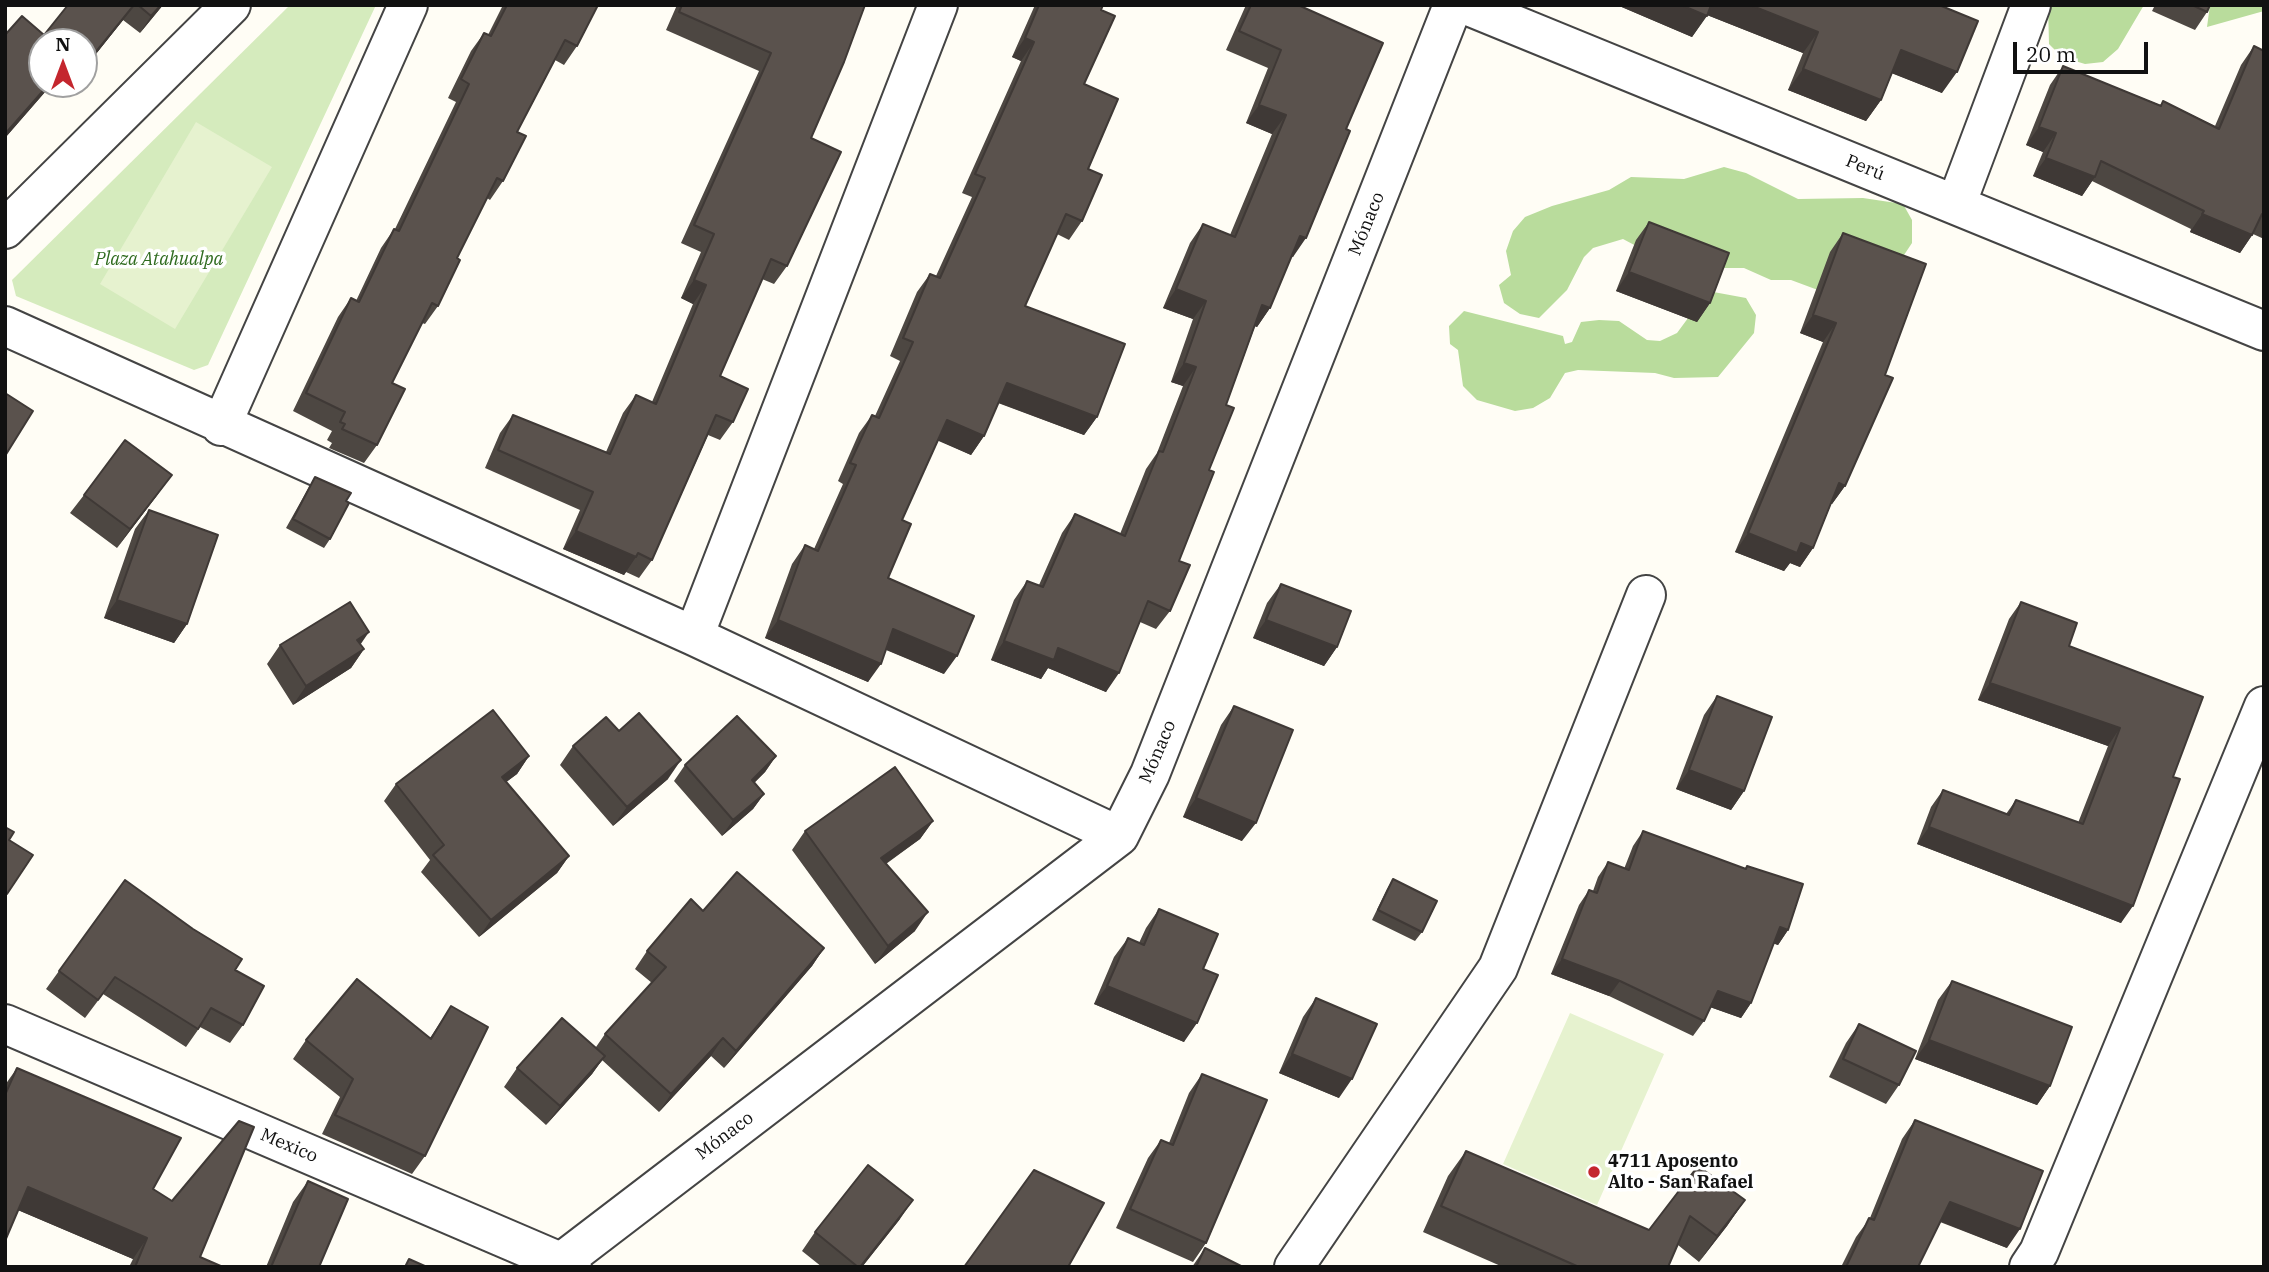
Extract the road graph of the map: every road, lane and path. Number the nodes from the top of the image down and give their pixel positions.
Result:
1 (231, 5) edge
2 (408, 5) edge
3 (938, 5) edge
4 (1453, 5) edge
5 (1466, 5) edge
6 (2031, 5) edge
7 (1956, 205) junction
8 (5, 229) edge
9 (5, 326) edge
10 (2264, 331) edge
11 (221, 426) junction
12 (1646, 595) dead end
13 (694, 636) junction
14 (2264, 706) edge
15 (1119, 836) junction
16 (5, 1024) edge
17 (562, 1265) edge
18 (1294, 1267) edge
19 (2029, 1267) edge

1 - 8 street
2 - 11 street
3 - 13 street
4 - 15 street, Mónaco
5 - 7 street, Perú
6 - 7 street
7 - 10 street, Perú
9 - 11 street
11 - 13 street
12 - 18 street
13 - 15 street
14 - 19 street
15 - 17 street, Mónaco
16 - 17 street, Mexico

